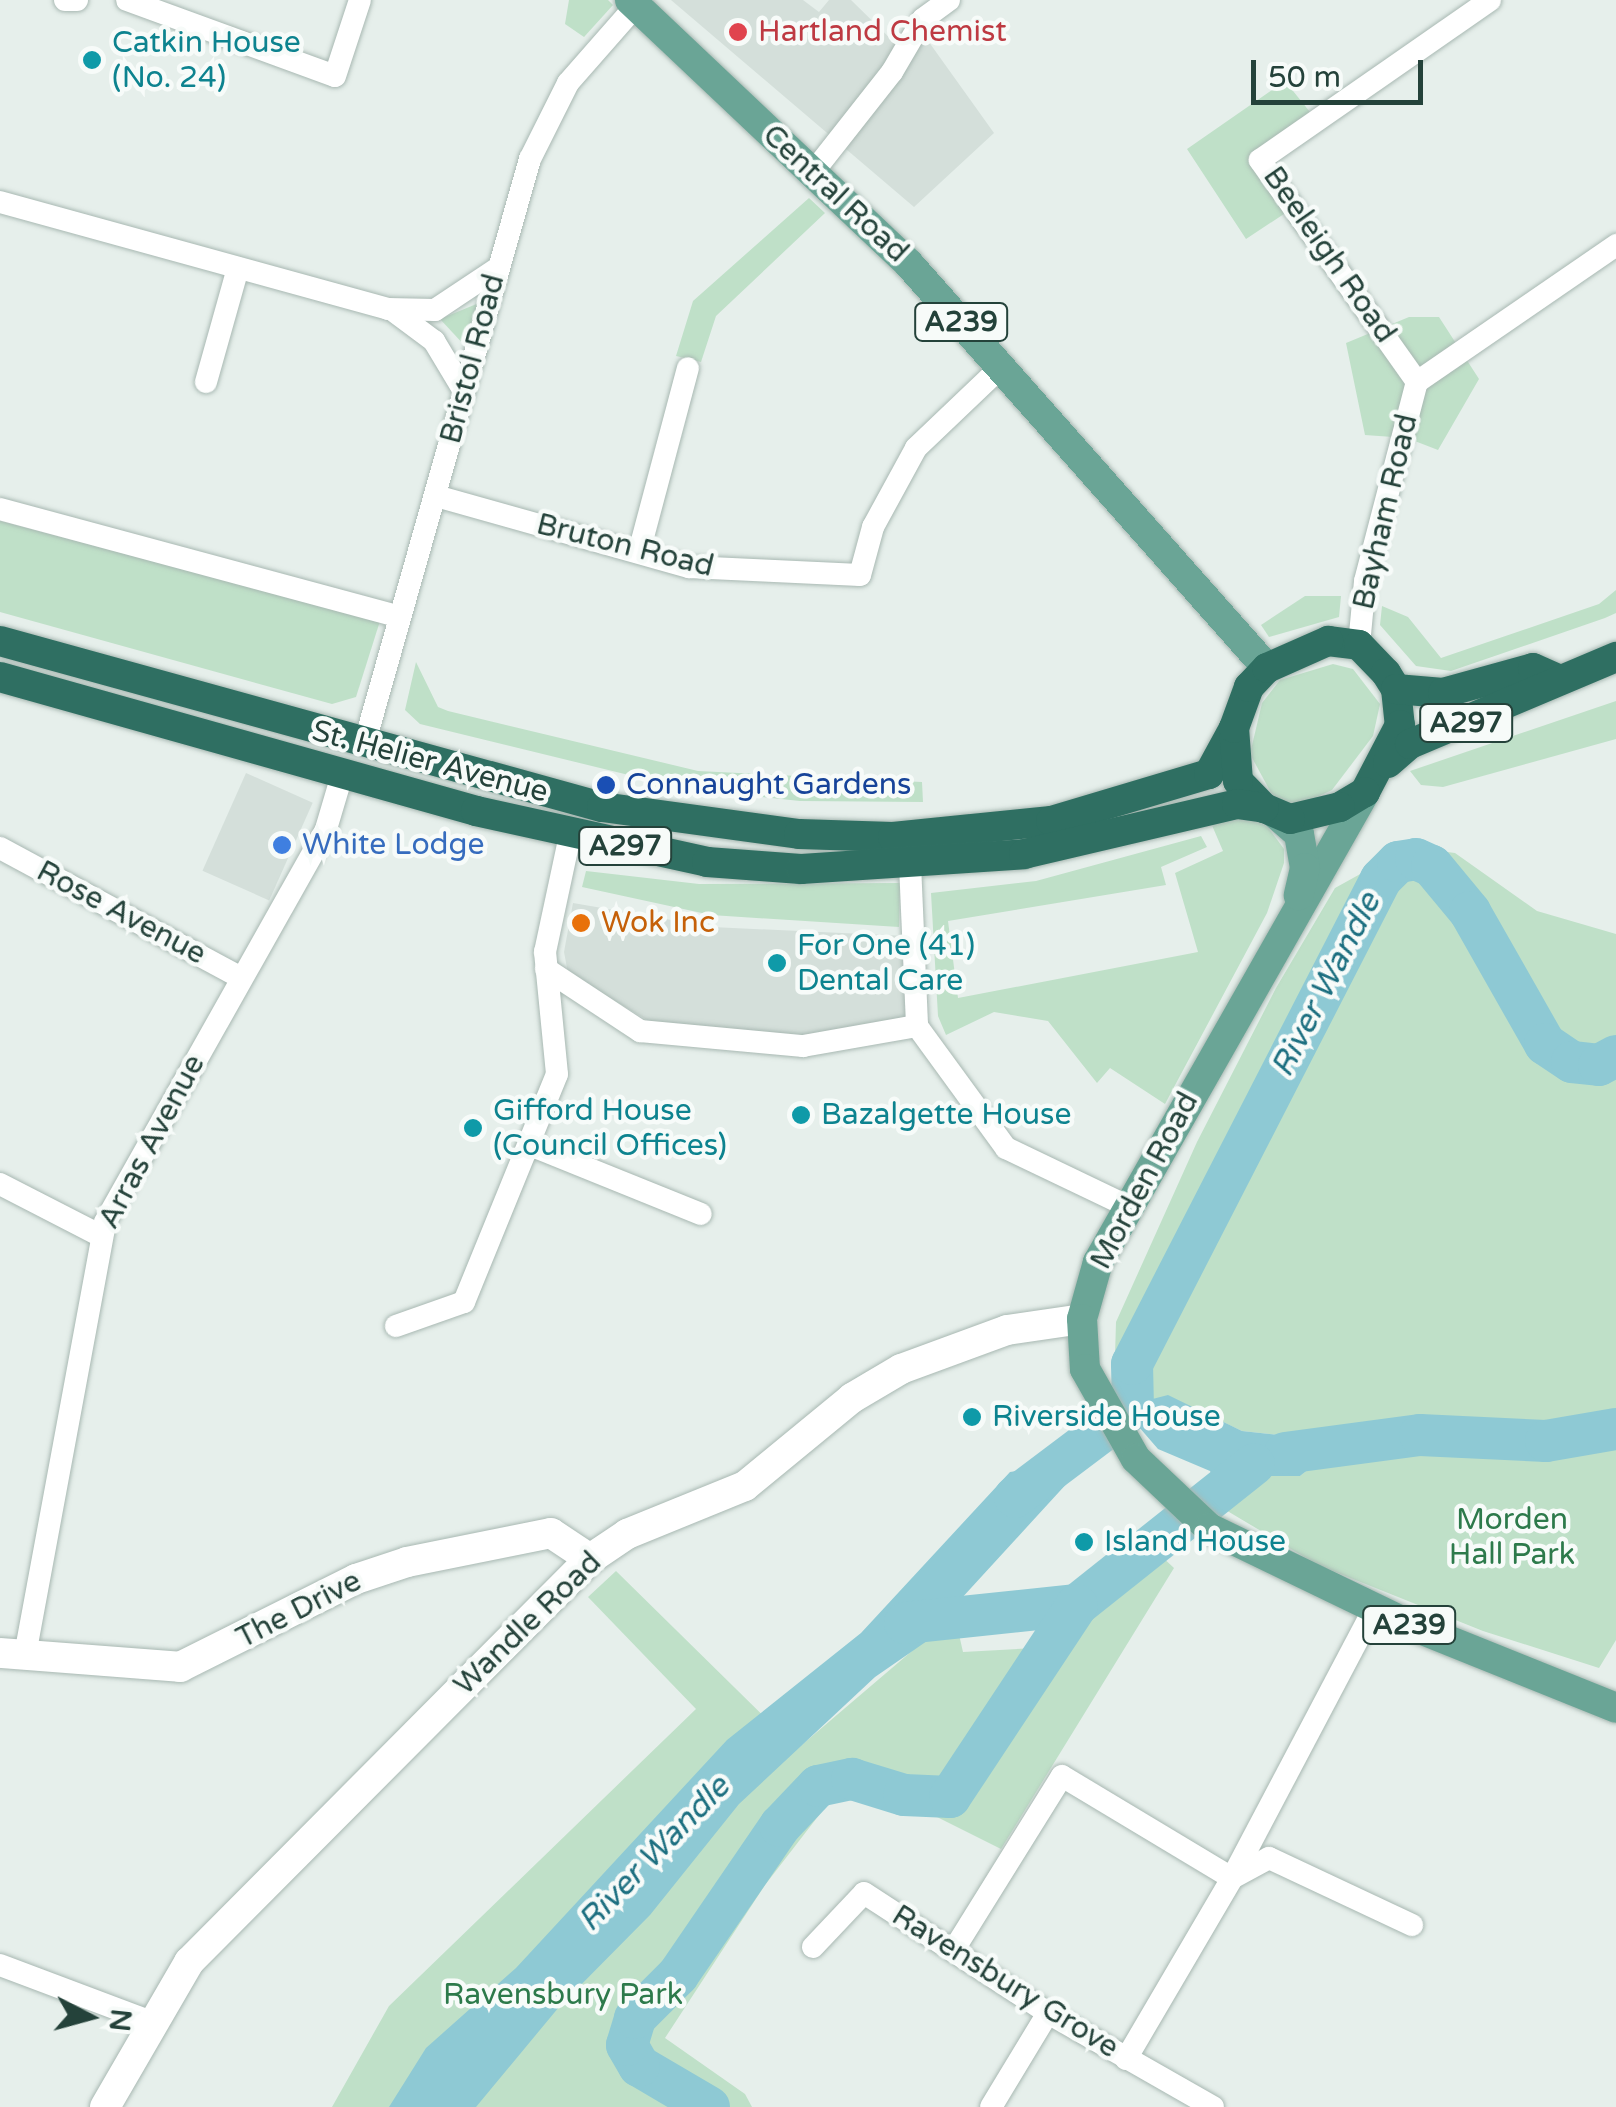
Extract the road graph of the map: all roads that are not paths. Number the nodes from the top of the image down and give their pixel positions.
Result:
1 (65, 0) edge
2 (77, 0) edge
3 (127, 0) edge
4 (360, 0) edge
5 (948, 0) edge
6 (1490, 0) edge
7 (636, 2) edge
8 (814, 171) junction
9 (2, 209) edge
10 (1616, 246) edge
11 (238, 268) junction
12 (498, 268) junction
13 (388, 309) junction
14 (1002, 367) junction
15 (688, 368) dead end
16 (206, 382) dead end
17 (1417, 382) junction
18 (464, 391) junction
19 (436, 496) junction
20 (0, 508) edge
21 (639, 552) junction
22 (400, 617) junction
23 (0, 640) edge
24 (1359, 645) junction
25 (1616, 657) edge
26 (1267, 668) junction
27 (0, 677) edge
28 (1555, 678) junction
29 (1396, 689) junction
30 (1234, 728) junction
31 (366, 738) junction
32 (342, 775) junction
33 (1371, 782) junction
34 (1270, 812) junction
35 (570, 835) junction
36 (0, 848) edge
37 (910, 864) junction
38 (1296, 908) junction
39 (546, 969) junction
40 (241, 978) junction
41 (916, 1026) junction
42 (530, 1145) junction
43 (0, 1184) edge
44 (1127, 1206) junction
45 (701, 1214) dead end
46 (101, 1236) junction
47 (1082, 1319) junction
48 (396, 1326) dead end
49 (590, 1559) junction
50 (1374, 1609) junction
51 (12, 1654) edge
52 (1616, 1708) edge
53 (1232, 1878) junction
54 (1412, 1925) dead end
55 (813, 1948) dead end
56 (953, 1951) junction
57 (0, 1965) edge
58 (1048, 2013) junction
59 (149, 2021) junction
60 (1126, 2059) junction
61 (105, 2107) edge
62 (991, 2107) edge
63 (1213, 2107) edge

1 - 2 street
3 - 4 street
5 - 8 street
6 - 17 street, Beeleigh Road
7 - 8 main road, Central Road / A239
7 - 12 street, Bristol Road
8 - 14 main road, Central Road / A239
9 - 11 street
10 - 17 street, Bayham Road
11 - 13 street
11 - 16 street
12 - 13 street
12 - 18 street, Bristol Road
13 - 18 street
14 - 21 street, Bruton Road
14 - 26 main road, Central Road / A239
15 - 21 street
17 - 24 street, Bayham Road
18 - 19 street, Bristol Road
19 - 21 street, Bruton Road
19 - 22 street, Bristol Road
20 - 22 street
22 - 31 street, Bristol Road
23 - 31 highway, St. Helier Avenue / A297
24 - 26 highway
24 - 29 highway
25 - 28 highway, A297
26 - 30 highway
27 - 32 highway, St. Helier Avenue / A297
28 - 29 highway, A297
28 - 33 highway, A297
29 - 33 highway
30 - 31 highway, St. Helier Avenue / A297
30 - 34 highway
32 - 35 highway, St. Helier Avenue / A297
32 - 40 street, Arras Avenue
33 - 34 highway
33 - 38 main road, Morden Road / A239
34 - 37 highway, St. Helier Avenue / A297
34 - 38 main road, Morden Road / A239
35 - 37 highway, St. Helier Avenue / A297
35 - 39 street
36 - 40 street, Rose Avenue
37 - 41 street
38 - 44 main road, Morden Road / A239
39 - 41 street
39 - 42 street
40 - 46 street, Arras Avenue
41 - 44 street
42 - 45 street
42 - 48 street
43 - 46 street
44 - 47 main road, Morden Road / A239
46 - 51 street, Arras Avenue
47 - 49 street, Wandle Road
47 - 50 main road, Morden Road / A239
49 - 51 street, The Drive
49 - 59 street, Wandle Road
50 - 52 main road, Morden Road / A239
50 - 53 street
53 - 54 street
53 - 56 street
53 - 60 street
55 - 56 street, Ravensbury Grove
56 - 58 street, Ravensbury Grove
57 - 59 street
58 - 60 street, Ravensbury Grove
58 - 62 street
59 - 61 street, Wandle Road
60 - 63 street, Ravensbury Grove

